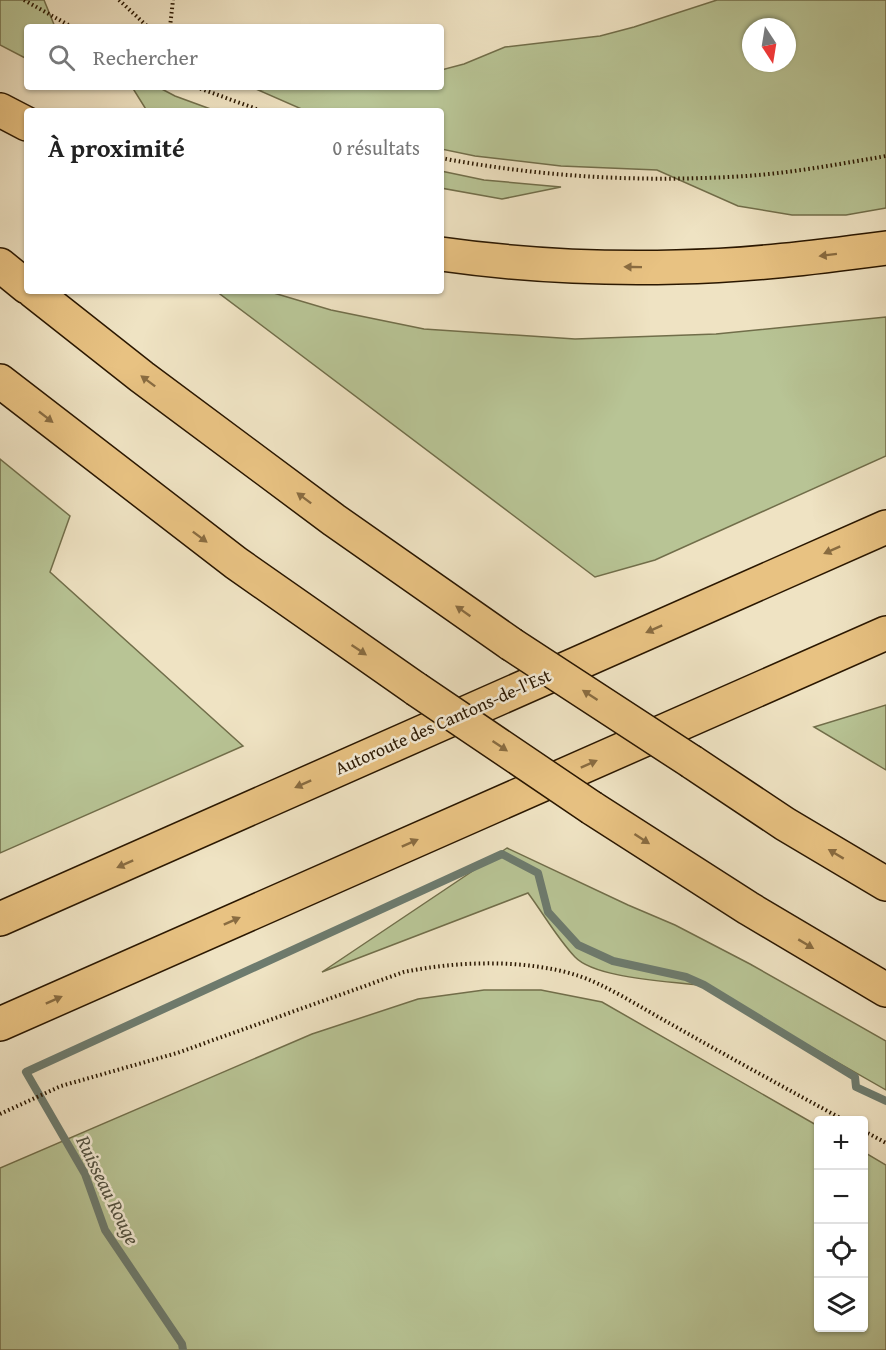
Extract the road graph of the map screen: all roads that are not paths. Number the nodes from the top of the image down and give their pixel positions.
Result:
1 (0, 110) edge
2 (24, 122) edge
3 (886, 248) edge
4 (444, 254) edge
5 (0, 265) edge
6 (24, 284) edge
7 (37, 294) edge
8 (0, 381) edge
9 (886, 527) edge
10 (886, 633) edge
11 (886, 884) edge
12 (0, 919) edge
13 (886, 990) edge
14 (0, 1024) edge

1 - 2 highway
3 -> 4 highway
5 - 6 highway
11 -> 7 highway, bridge
8 -> 13 highway, bridge
9 -> 12 highway, Autoroute des Cantons-de-l'Est
14 -> 10 highway

